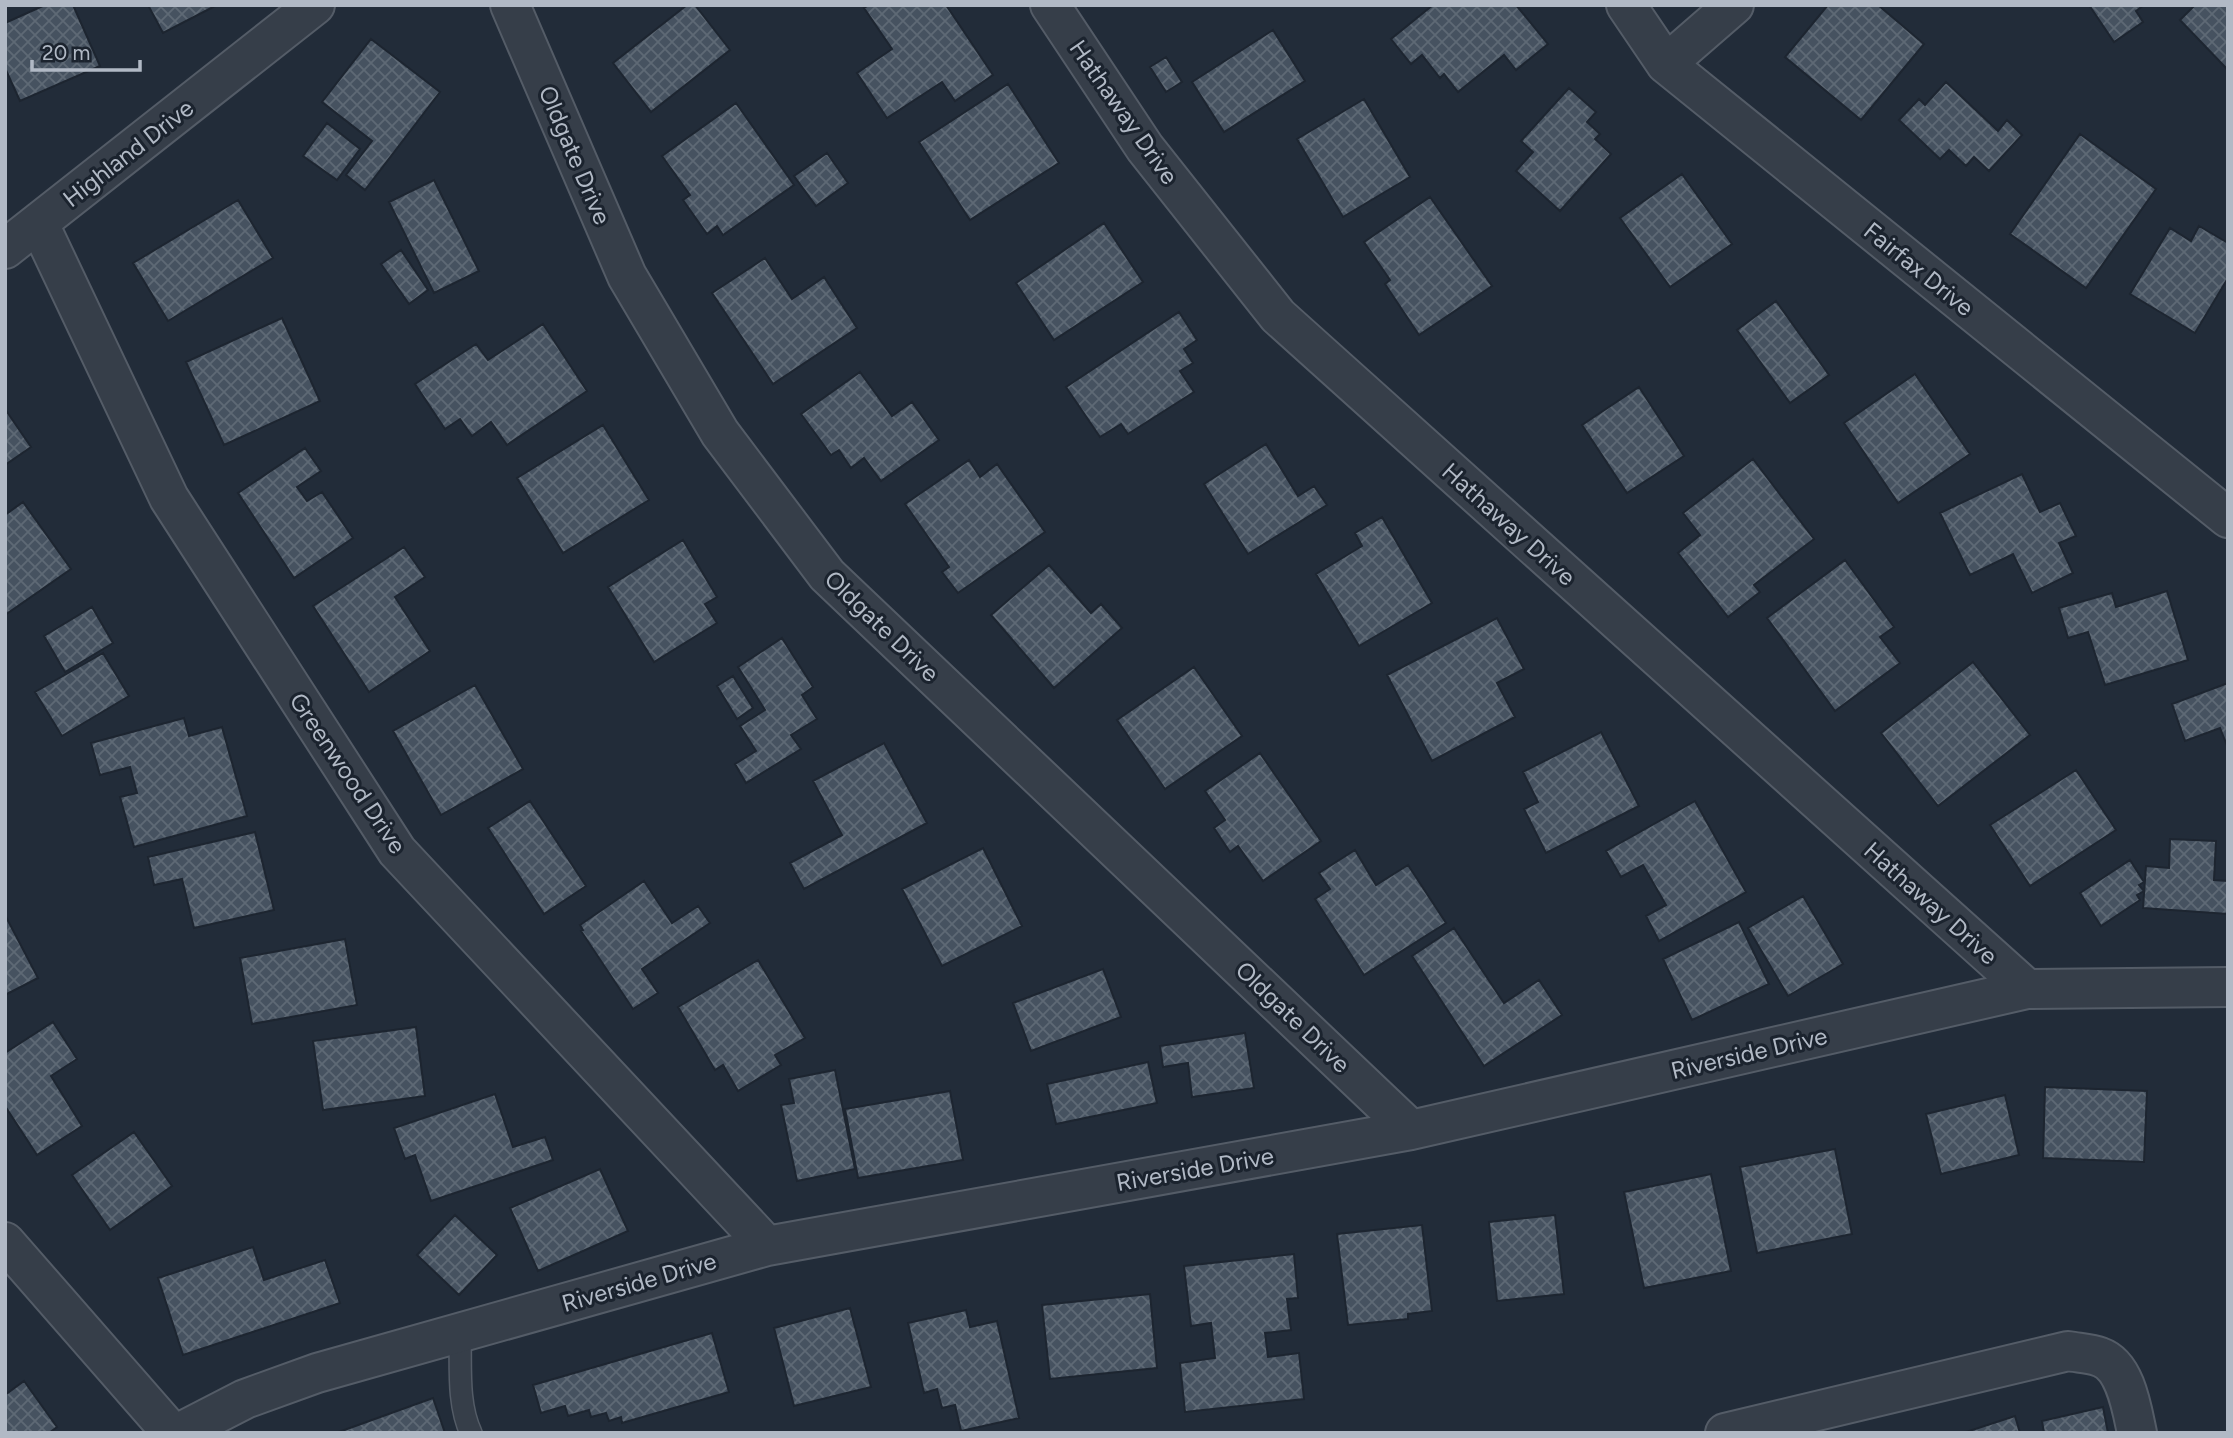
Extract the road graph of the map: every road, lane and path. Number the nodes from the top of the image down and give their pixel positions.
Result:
1 (315, 5) edge
2 (510, 5) edge
3 (1050, 5) edge
4 (1626, 5) edge
5 (1734, 5) edge
6 (1666, 64) junction
7 (38, 223) junction
8 (5, 248) edge
9 (2228, 519) edge
10 (2228, 987) edge
11 (2027, 989) junction
12 (1411, 1130) junction
13 (5, 1242) edge
14 (767, 1246) junction
15 (460, 1332) junction
16 (172, 1433) edge
17 (179, 1433) edge
18 (471, 1433) edge
19 (1725, 1433) edge
20 (2137, 1433) edge

1 - 7 street, Highland Drive
2 - 12 street, Oldgate Drive
3 - 11 street, Hathaway Drive
4 - 6 street, Fairfax Drive
5 - 6 street
6 - 9 street, Fairfax Drive
7 - 8 street, Highland Drive
7 - 14 street, Greenwood Drive
10 - 11 street, Riverside Drive
11 - 12 street, Riverside Drive
12 - 14 street, Riverside Drive
13 - 16 street
14 - 15 street, Riverside Drive
15 - 17 street, Riverside Drive
15 - 18 lane
19 - 20 street

